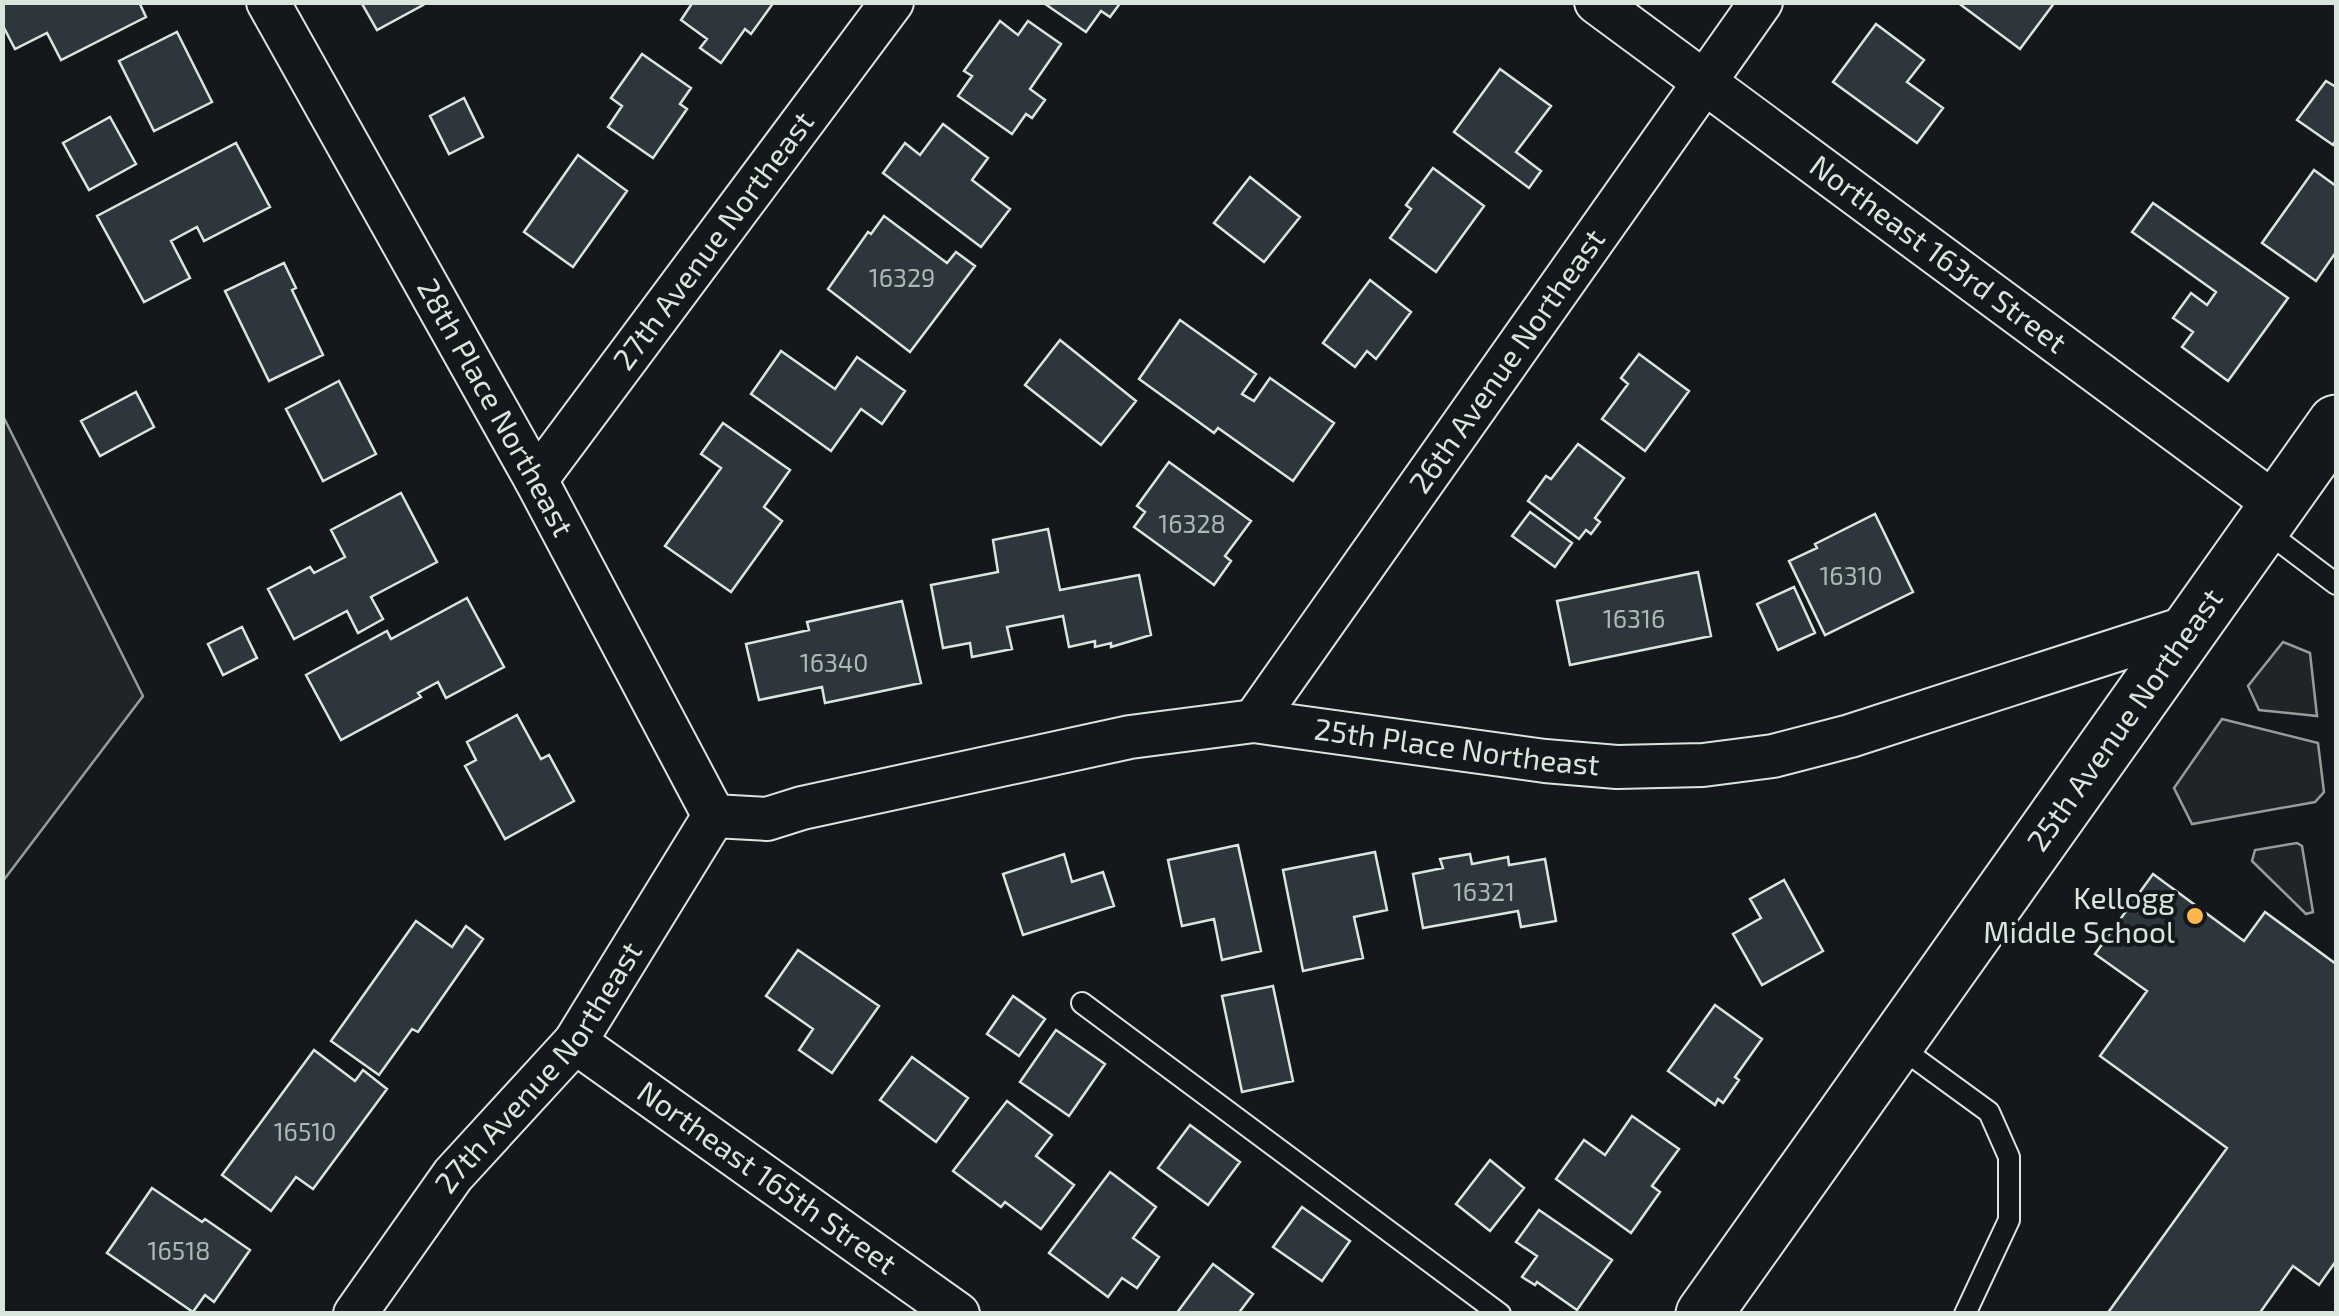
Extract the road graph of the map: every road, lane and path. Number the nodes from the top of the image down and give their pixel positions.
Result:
1 (268, 2) edge
2 (892, 2) edge
3 (1596, 2) edge
4 (1760, 2) edge
5 (1704, 83) junction
6 (2336, 423) edge
7 (536, 480) junction
8 (2270, 517) junction
9 (2336, 584) edge
10 (2190, 626) junction
11 (1254, 721) junction
12 (714, 816) junction
13 (1082, 1003) dead end
14 (575, 1042) junction
15 (1895, 1044) junction
16 (356, 1314) edge
17 (958, 1314) edge
18 (1500, 1314) edge
19 (1704, 1314) edge
20 (1965, 1314) edge

1 - 7 street, 28th Place Northeast
2 - 7 street, 27th Avenue Northeast
3 - 5 street, Northeast 163rd Street
4 - 5 street, 26th Avenue Northeast
5 - 8 street, Northeast 163rd Street
5 - 11 street, 26th Avenue Northeast
6 - 8 street, 25th Avenue Northeast
7 - 12 street, 28th Place Northeast
8 - 9 lane
8 - 10 street, 25th Avenue Northeast
10 - 11 street, 25th Place Northeast
10 - 15 street, 25th Avenue Northeast
11 - 12 street, 25th Place Northeast
12 - 14 street, 27th Avenue Northeast
13 - 18 lane
14 - 16 street, 27th Avenue Northeast
14 - 17 street, Northeast 165th Street
15 - 19 street, 25th Avenue Northeast
15 - 20 lane

